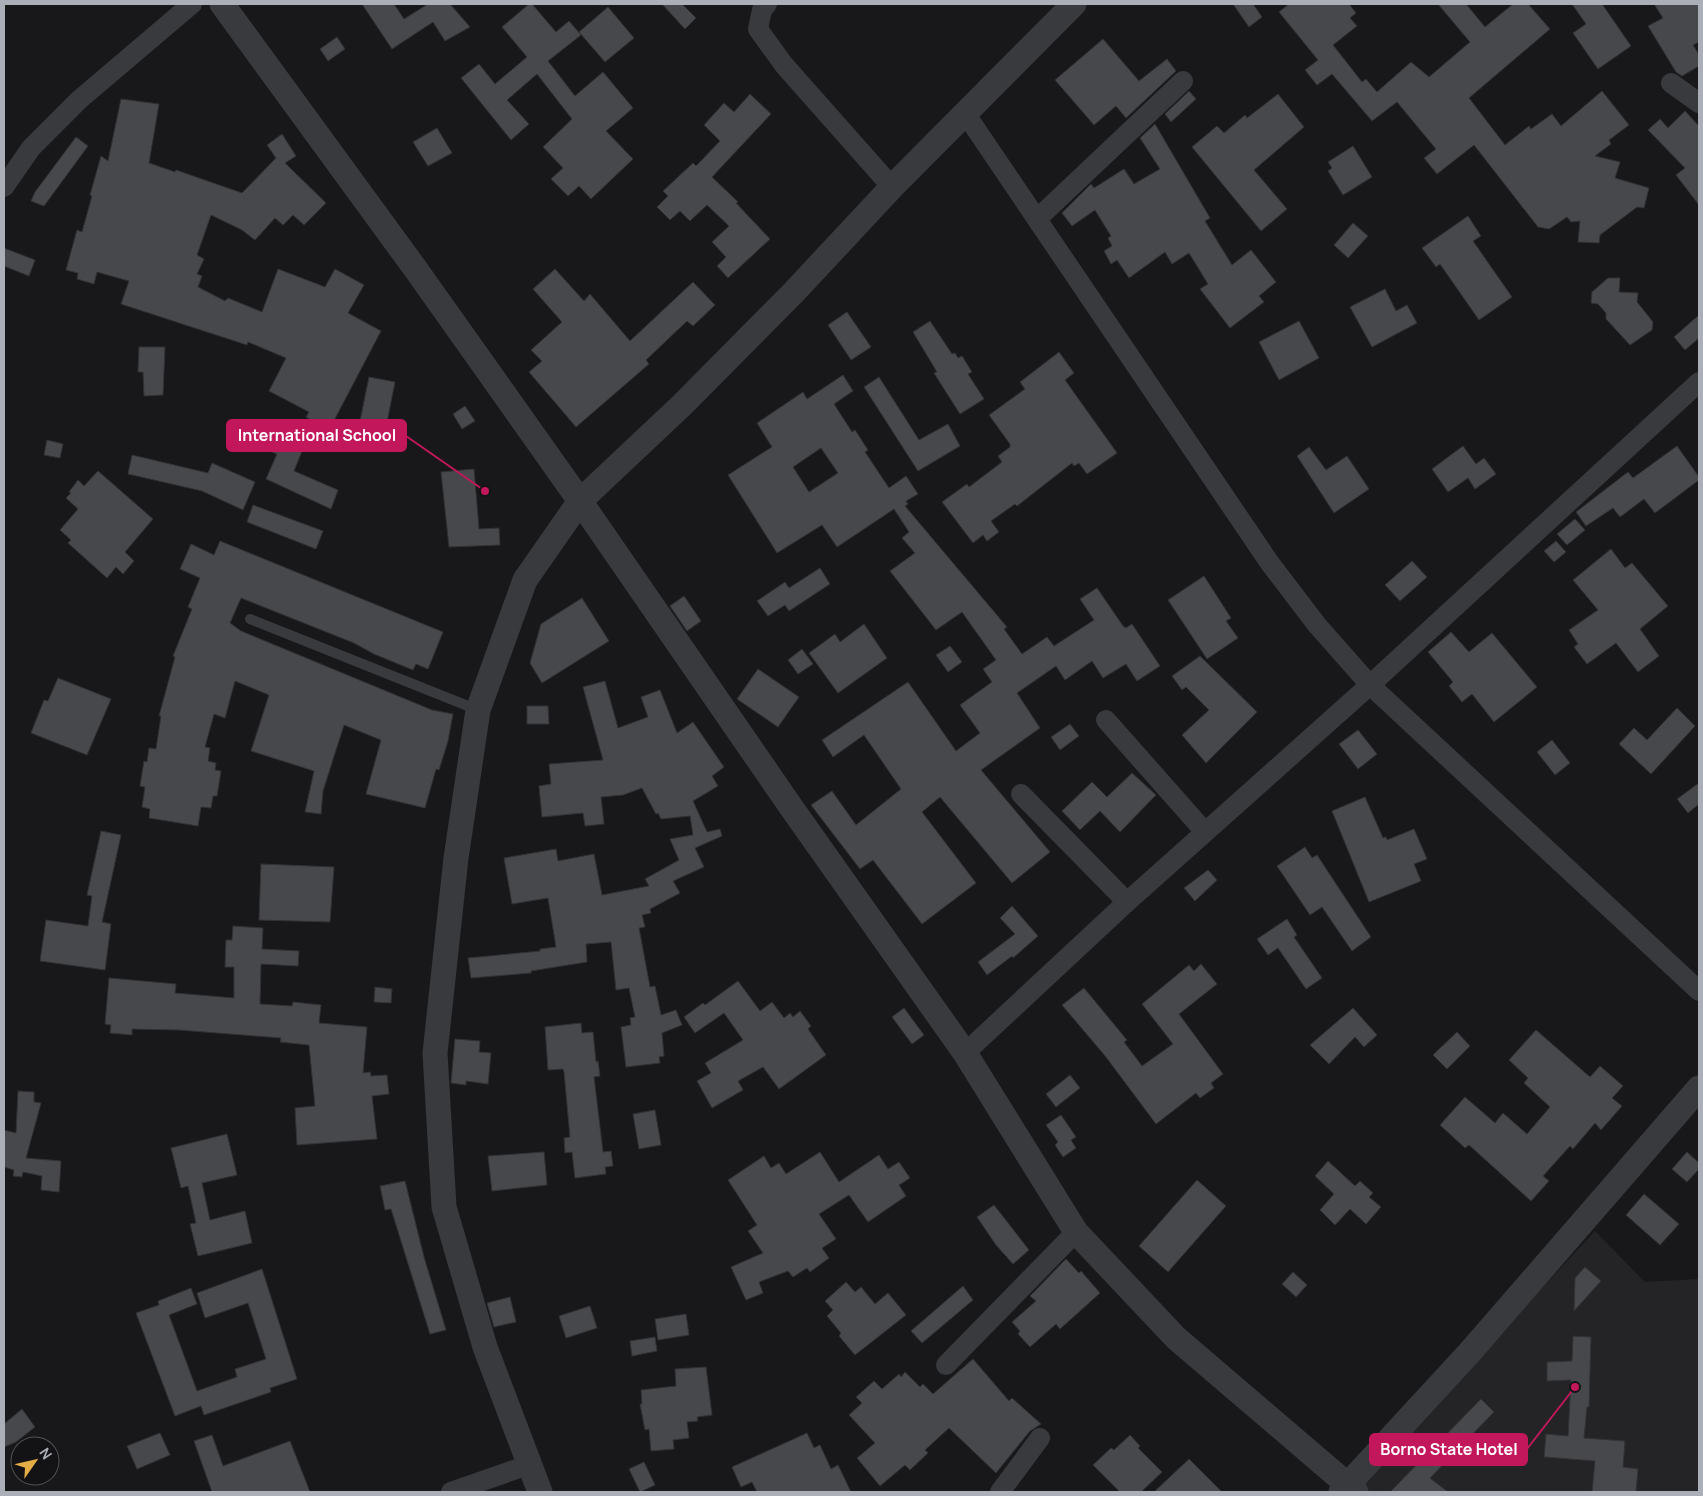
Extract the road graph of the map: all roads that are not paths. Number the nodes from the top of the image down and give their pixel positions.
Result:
1 (192, 4) edge
2 (222, 4) edge
3 (767, 4) edge
4 (1074, 4) edge
5 (1183, 81) dead end
6 (1671, 83) dead end
7 (1699, 102) edge
8 (965, 114) junction
9 (892, 186) junction
10 (4, 187) edge
11 (1038, 218) junction
12 (1699, 382) edge
13 (580, 501) junction
14 (250, 619) dead end
15 (1370, 685) junction
16 (478, 710) junction
17 (1106, 720) dead end
18 (1021, 794) dead end
19 (1205, 832) junction
20 (1127, 902) junction
21 (1699, 991) edge
22 (966, 1053) junction
23 (1699, 1088) edge
24 (1076, 1232) junction
25 (946, 1365) dead end
26 (1040, 1438) dead end
27 (528, 1465) junction
28 (1348, 1490) edge
29 (451, 1492) edge
30 (540, 1492) edge
31 (1000, 1492) edge

1 - 10 street
2 - 13 street
3 - 9 street
4 - 8 street
5 - 11 street
6 - 7 street
8 - 9 street
8 - 11 street
9 - 13 street
11 - 15 street
12 - 15 street
13 - 16 street
13 - 22 street
14 - 16 lane
15 - 19 street
15 - 21 street
16 - 27 street
17 - 19 street
18 - 20 street
19 - 20 street
20 - 22 street
22 - 24 street
23 - 28 street
24 - 25 street
24 - 28 street
26 - 31 street
27 - 29 street
27 - 30 street

